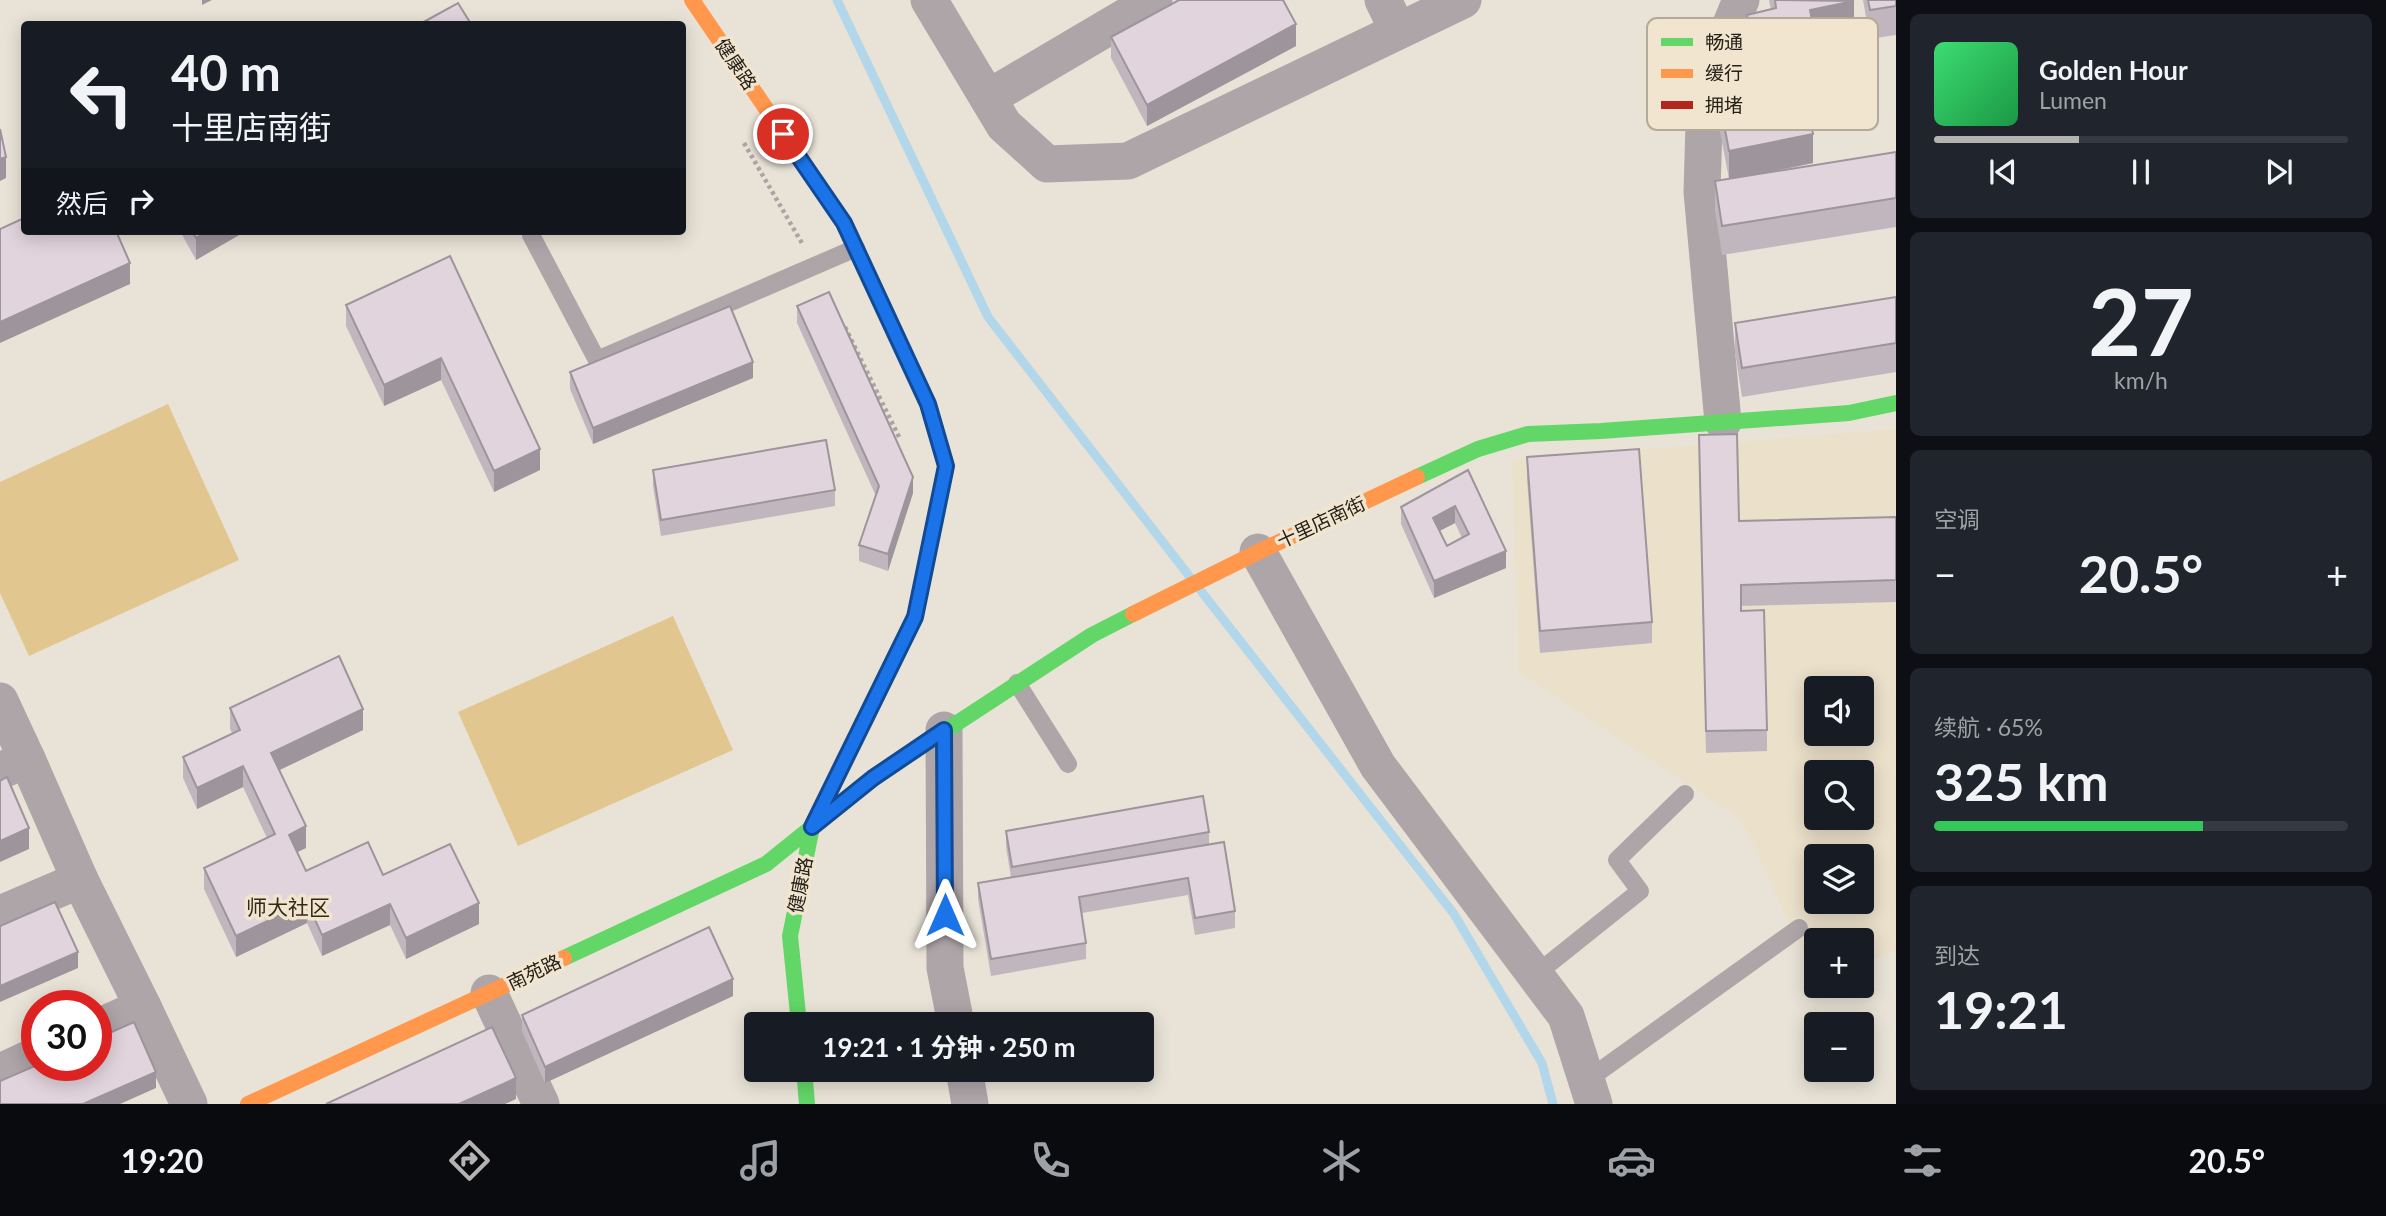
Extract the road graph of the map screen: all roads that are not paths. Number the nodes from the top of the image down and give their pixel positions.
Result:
1 (692, 0) edge
2 (929, 0) edge
3 (1154, 0) edge
4 (1463, 0) edge
5 (1741, 0) edge
6 (1390, 16) edge
7 (1734, 18) edge
8 (988, 97) junction
9 (1704, 130) edge
10 (531, 235) dead end
11 (856, 248) junction
12 (1896, 403) edge
13 (1723, 422) junction
14 (1258, 552) junction
15 (1017, 683) junction
16 (0, 701) edge
17 (944, 730) junction
18 (1068, 764) dead end
19 (13, 765) edge
20 (1685, 794) dead end
21 (812, 827) junction
22 (80, 880) junction
23 (0, 914) edge
24 (1798, 928) dead end
25 (1535, 975) junction
26 (489, 993) junction
27 (143, 1007) junction
28 (798, 1012) edge
29 (954, 1012) edge
30 (112, 1021) edge
31 (21, 1062) edge
32 (0, 1072) edge
33 (805, 1082) edge
34 (966, 1082) edge
35 (1590, 1092) edge
36 (189, 1104) edge
37 (248, 1104) edge
38 (541, 1104) edge
39 (807, 1104) edge
40 (970, 1104) edge

1 - 11 street, 健康路
2 - 8 street
3 - 8 street
4 - 6 street
5 - 7 street
6 - 8 street
9 - 13 street
10 - 11 lane
11 - 21 street, 健康路
12 - 13 street, 十里店南街
13 - 14 street, 十里店南街
14 - 15 street, 十里店南街
14 - 25 street
15 - 17 street, 十里店南街
15 - 18 lane
16 - 19 street
17 - 21 street, 十里店南街
17 - 29 street
19 - 22 street
20 - 25 lane
21 - 26 street, 南苑路
21 - 28 street, 健康路
22 - 23 street
22 - 27 street
24 - 35 lane
25 - 35 street
26 - 37 street, 南苑路
26 - 38 street
27 - 30 street
27 - 36 street
31 - 32 street
33 - 39 street
34 - 40 street

